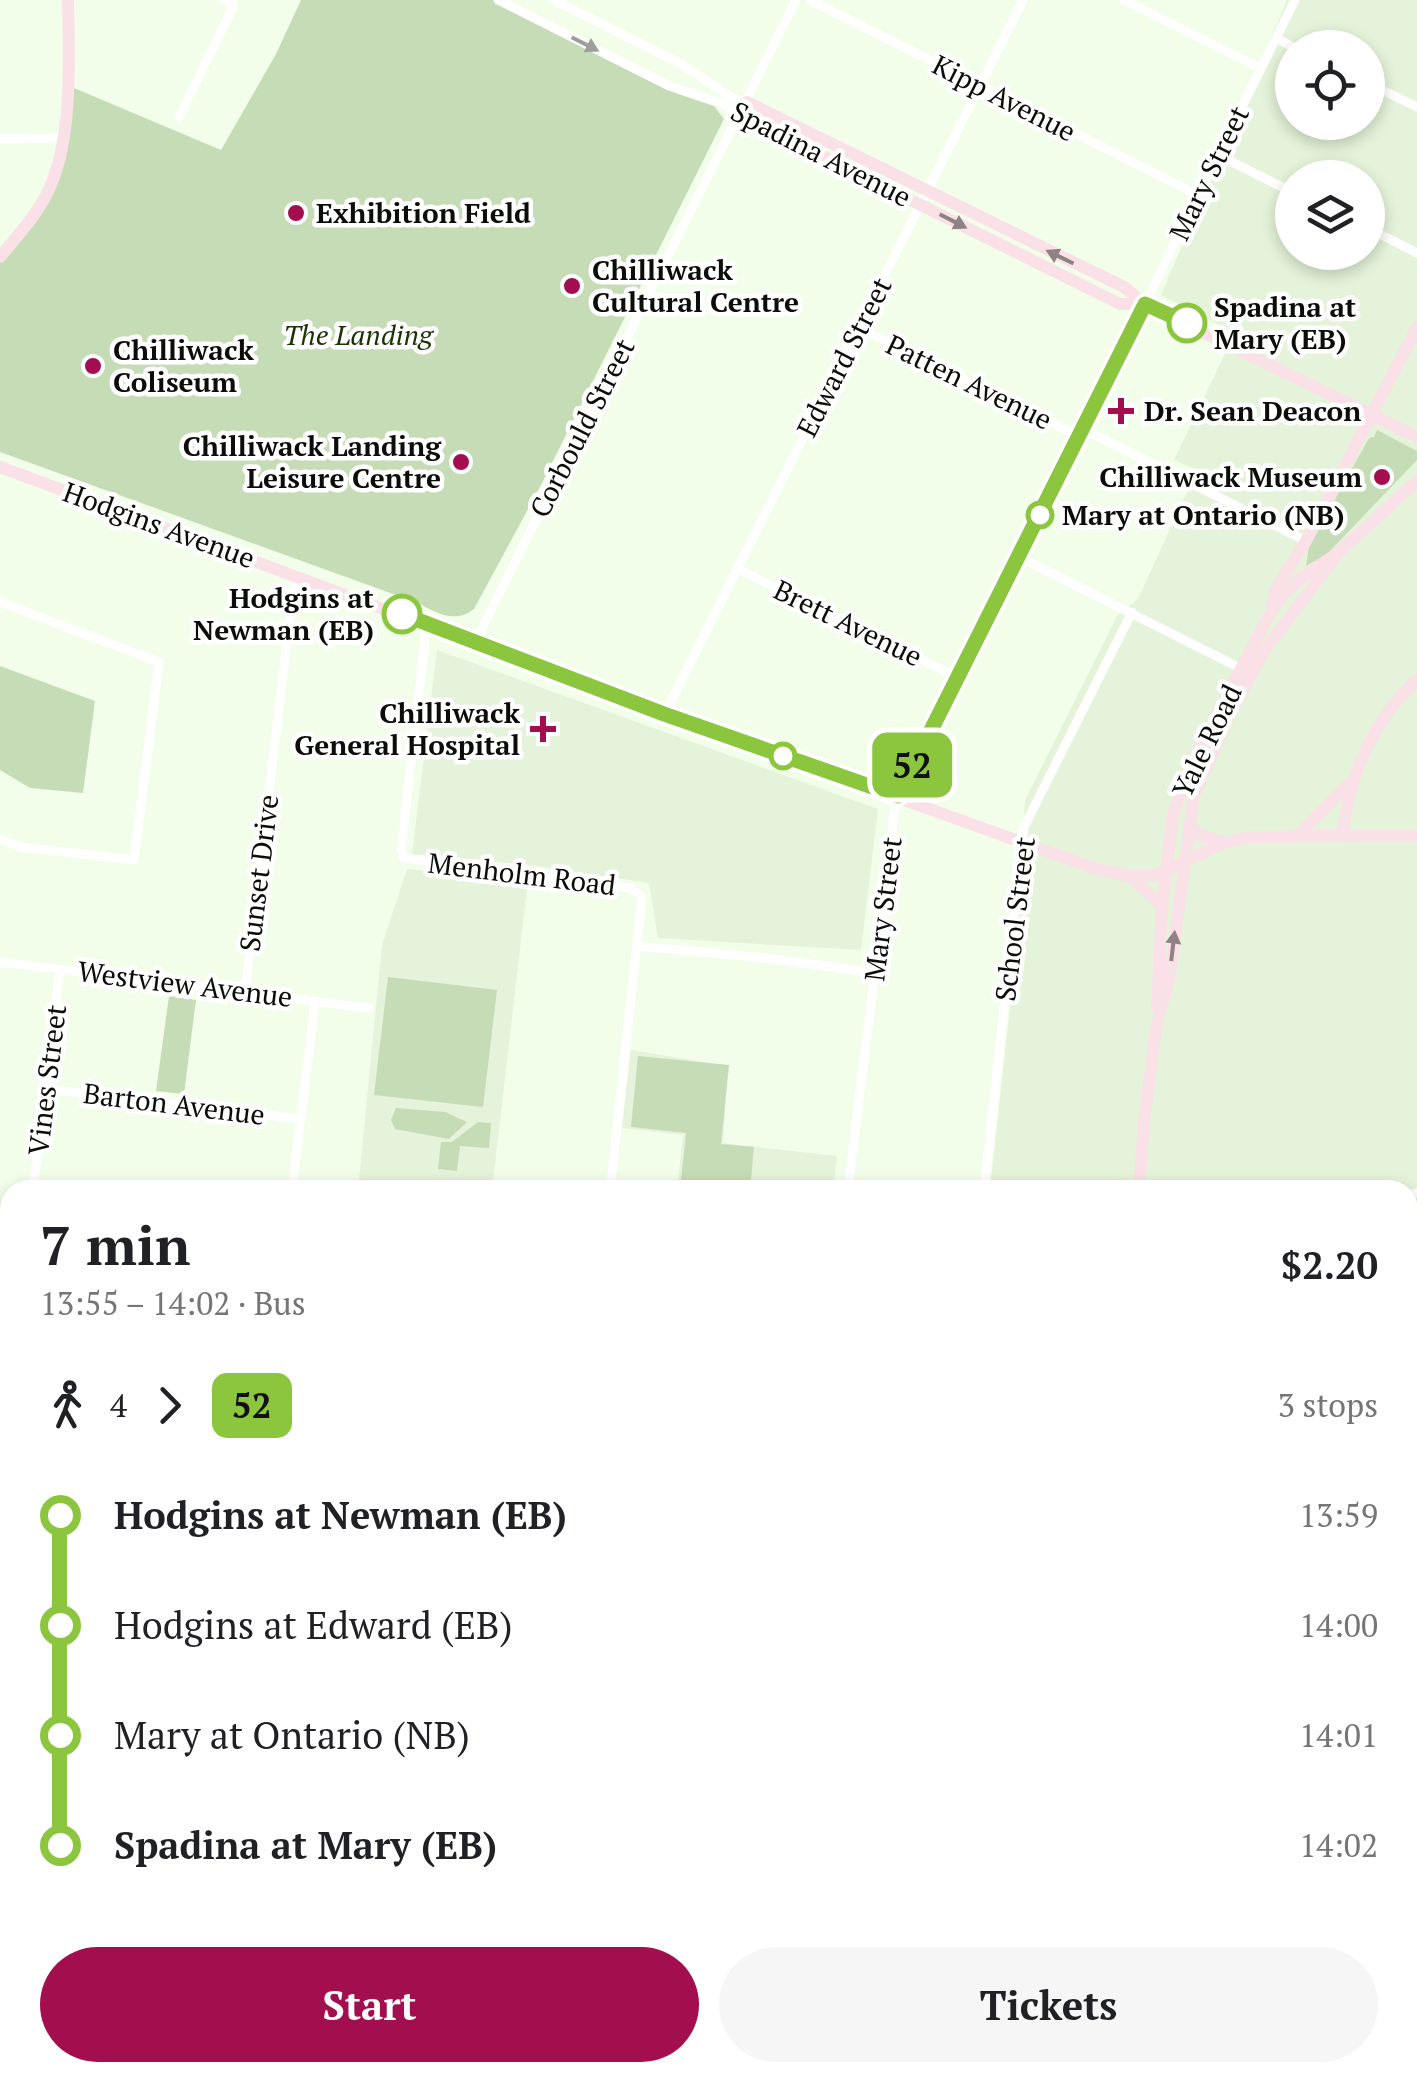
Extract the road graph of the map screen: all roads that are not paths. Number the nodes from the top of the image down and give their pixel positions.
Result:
1 (68, 0) edge
2 (224, 0) edge
3 (498, 0) edge
4 (554, 0) edge
5 (796, 0) edge
6 (810, 0) edge
7 (1024, 0) edge
8 (1124, 0) edge
9 (1295, 0) edge
10 (1280, 30) edge
11 (1275, 40) edge
12 (1260, 68) junction
13 (981, 87) junction
14 (1385, 92) edge
15 (1417, 108) edge
16 (744, 109) junction
17 (179, 117) dead end
18 (61, 138) junction
19 (0, 139) edge
20 (1218, 155) junction
21 (1275, 184) edge
22 (1198, 195) junction
23 (924, 198) junction
24 (1385, 236) edge
25 (1417, 252) edge
26 (0, 257) edge
27 (1145, 304) junction
28 (859, 328) junction
29 (1417, 328) edge
30 (1373, 415) junction
31 (1081, 432) junction
32 (1417, 437) edge
33 (0, 467) edge
34 (1417, 480) edge
35 (1306, 541) junction
36 (1340, 552) junction
37 (1018, 557) junction
38 (738, 568) junction
39 (295, 574) junction
40 (1296, 581) junction
41 (0, 602) edge
42 (1132, 612) junction
43 (1267, 619) junction
44 (428, 623) junction
45 (475, 642) junction
46 (1264, 651) junction
47 (1247, 671) junction
48 (959, 678) junction
49 (1417, 680) edge
50 (664, 714) junction
51 (1351, 782) junction
52 (898, 796) junction
53 (1189, 825) junction
54 (1417, 835) edge
55 (1296, 836) junction
56 (1343, 836) junction
57 (0, 838) edge
58 (1226, 842) junction
59 (1022, 843) junction
60 (1184, 862) junction
61 (1166, 873) junction
62 (1130, 876) junction
63 (1162, 906) junction
64 (637, 946) junction
65 (0, 962) edge
66 (60, 969) junction
67 (875, 973) junction
68 (244, 992) junction
69 (315, 1000) junction
70 (369, 1008) dead end
71 (1156, 1029) junction
72 (46, 1089) junction
73 (301, 1118) junction
74 (34, 1180) edge
75 (293, 1180) edge
76 (611, 1180) edge
77 (849, 1180) edge
78 (985, 1180) edge
79 (1140, 1180) edge

1 - 18 street
2 - 17 street
3 -> 16 street, Spadina Avenue
4 - 16 street, Spadina Avenue
5 - 16 street, Corbould Street
6 - 13 street, Kipp Avenue
7 - 13 street, Edward Street
8 - 12 street
9 - 10 street, Mary Street
11 - 12 street, Mary Street
12 - 20 street, Mary Street
13 - 22 street, Kipp Avenue
13 - 23 street, Edward Street
14 - 15 street
16 - 23 street, Spadina Avenue
16 - 45 street, Corbould Street
18 - 19 street
18 - 26 street
20 - 21 street
20 - 22 street, Mary Street
22 - 27 street, Mary Street
23 - 27 street, Spadina Avenue
23 - 28 street, Edward Street
24 - 25 street
27 - 30 street, Spadina Avenue
27 - 31 street, Mary Street
28 - 31 street, Patten Avenue
28 - 38 street, Edward Street
29 - 30 street
30 - 32 street, Spadina Avenue
30 - 35 street
31 - 35 street, Patten Avenue
31 - 37 street, Mary Street
33 - 39 street, Hodgins Avenue
34 - 36 street, Yale Road
35 - 40 street
35 - 43 street
36 - 40 street, Yale Road
36 - 46 street, Yale Road
37 - 42 street
37 - 48 street, Mary Street
38 - 48 street, Brett Avenue
38 - 50 street, Edward Street
39 - 44 street, Hodgins Avenue
39 - 68 street, Sunset Drive
40 - 43 street, Yale Road
40 - 46 street
41 - 57 street
42 - 47 street
42 - 59 street, School Street
43 - 47 street, Yale Road
44 - 45 street, Hodgins Avenue
44 - 64 street, Menholm Road
45 - 50 street, Hodgins Avenue
46 - 47 street, Yale Road
47 - 53 street, Yale Road
47 - 61 street, Yale Road
48 - 52 street, Mary Street
49 - 51 street
50 - 52 street, Hodgins Avenue
51 - 55 street
51 - 56 street
52 - 59 street, Hodgins Avenue
52 - 67 street, Mary Street
53 - 58 street
53 - 60 street, Yale Road
54 - 56 street
55 - 56 street
55 - 58 street
58 - 60 street
59 - 62 street, Hodgins Avenue
59 - 78 street, School Street
60 - 61 street
71 -> 60 street, Yale Road
61 - 62 street, Hodgins Avenue
61 - 63 street, Yale Road
62 - 63 street
63 - 71 street, Yale Road
64 - 67 street
64 - 76 street
65 - 66 street, Westview Avenue
66 - 68 street, Westview Avenue
66 - 72 street, Vines Street
67 - 77 street, Mary Street
68 - 69 street, Westview Avenue
69 - 70 street, Westview Avenue
69 - 73 street
71 - 79 street, Yale Road
72 - 73 street, Barton Avenue
72 - 74 street, Vines Street
73 - 75 street

